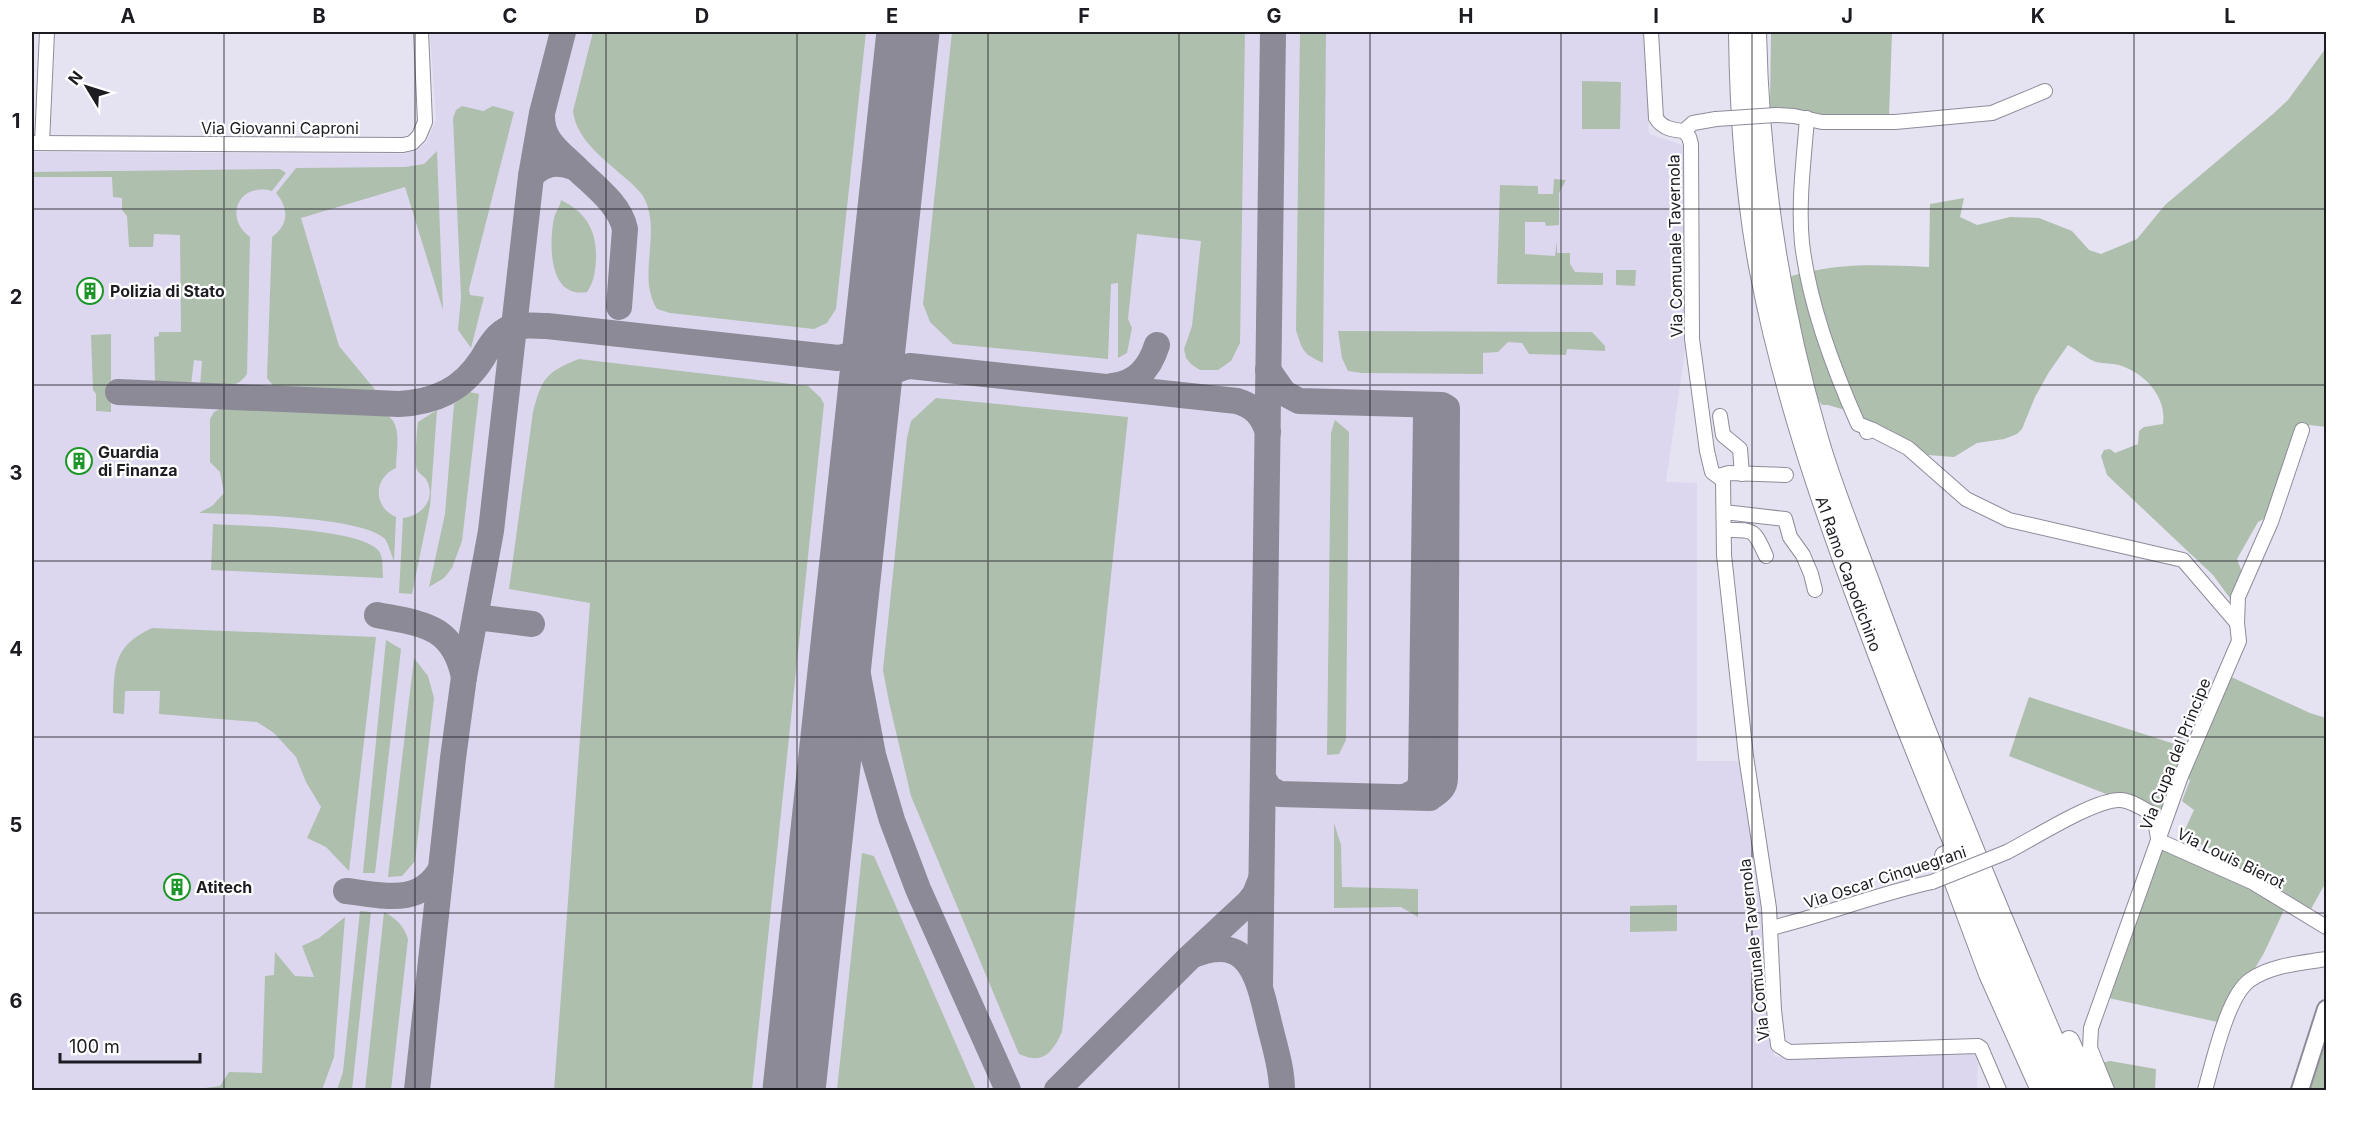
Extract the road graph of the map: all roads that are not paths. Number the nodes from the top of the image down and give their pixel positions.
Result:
1 (47, 32) edge
2 (421, 32) edge
3 (1651, 32) edge
4 (1739, 32) edge
5 (1755, 32) edge
6 (2045, 91) dead end
7 (1807, 118) junction
8 (1684, 130) junction
9 (37, 143) edge
10 (1720, 416) dead end
11 (2302, 430) dead end
12 (1742, 474) junction
13 (1786, 475) dead end
14 (1719, 476) junction
15 (1724, 512) junction
16 (1724, 530) junction
17 (1766, 556) dead end
18 (1815, 590) dead end
19 (2236, 623) junction
20 (1925, 775) junction
21 (1960, 821) junction
22 (2158, 838) junction
23 (2007, 852) joint
24 (2326, 927) edge
25 (1771, 928) junction
26 (2326, 958) edge
27 (2326, 1009) edge
28 (1999, 1090) edge
29 (2041, 1090) edge
30 (2059, 1090) edge
31 (2076, 1090) edge
32 (2091, 1090) edge
33 (2108, 1090) edge
34 (2205, 1090) edge
35 (2300, 1090) edge

1 - 9 street
2 - 9 street, Via Giovanni Caproni
3 - 8 street, Via Comunale Tavernola
4 - 20 highway, A1 Ramo Capodichino
5 - 21 highway, A1 Ramo Capodichino
6 - 7 street
7 - 8 street, bridge
7 - 19 street
8 - 14 street, Via Comunale Tavernola
10 - 12 street
11 - 19 street, Via Cupa del Principe
12 - 13 street
12 - 14 street
14 - 15 street, Via Comunale Tavernola
15 - 16 street, Via Comunale Tavernola
15 - 18 street
16 - 17 street
16 - 25 street, Via Comunale Tavernola
19 - 22 street, Via Cupa del Principe
20 - 29 highway
20 - 30 highway, A1 Ramo Capodichino
21 - 31 highway, A1 Ramo Capodichino
21 - 32 highway
22 - 23 street, Via Louis Bierot
22 - 24 street, Via Louis Bierot
22 - 33 street, Via Cupa del Principe
23 - 25 street, Via Oscar Cinquegrani, bridge
25 - 28 street, Via Comunale Tavernola
26 - 34 street
27 - 35 main road

